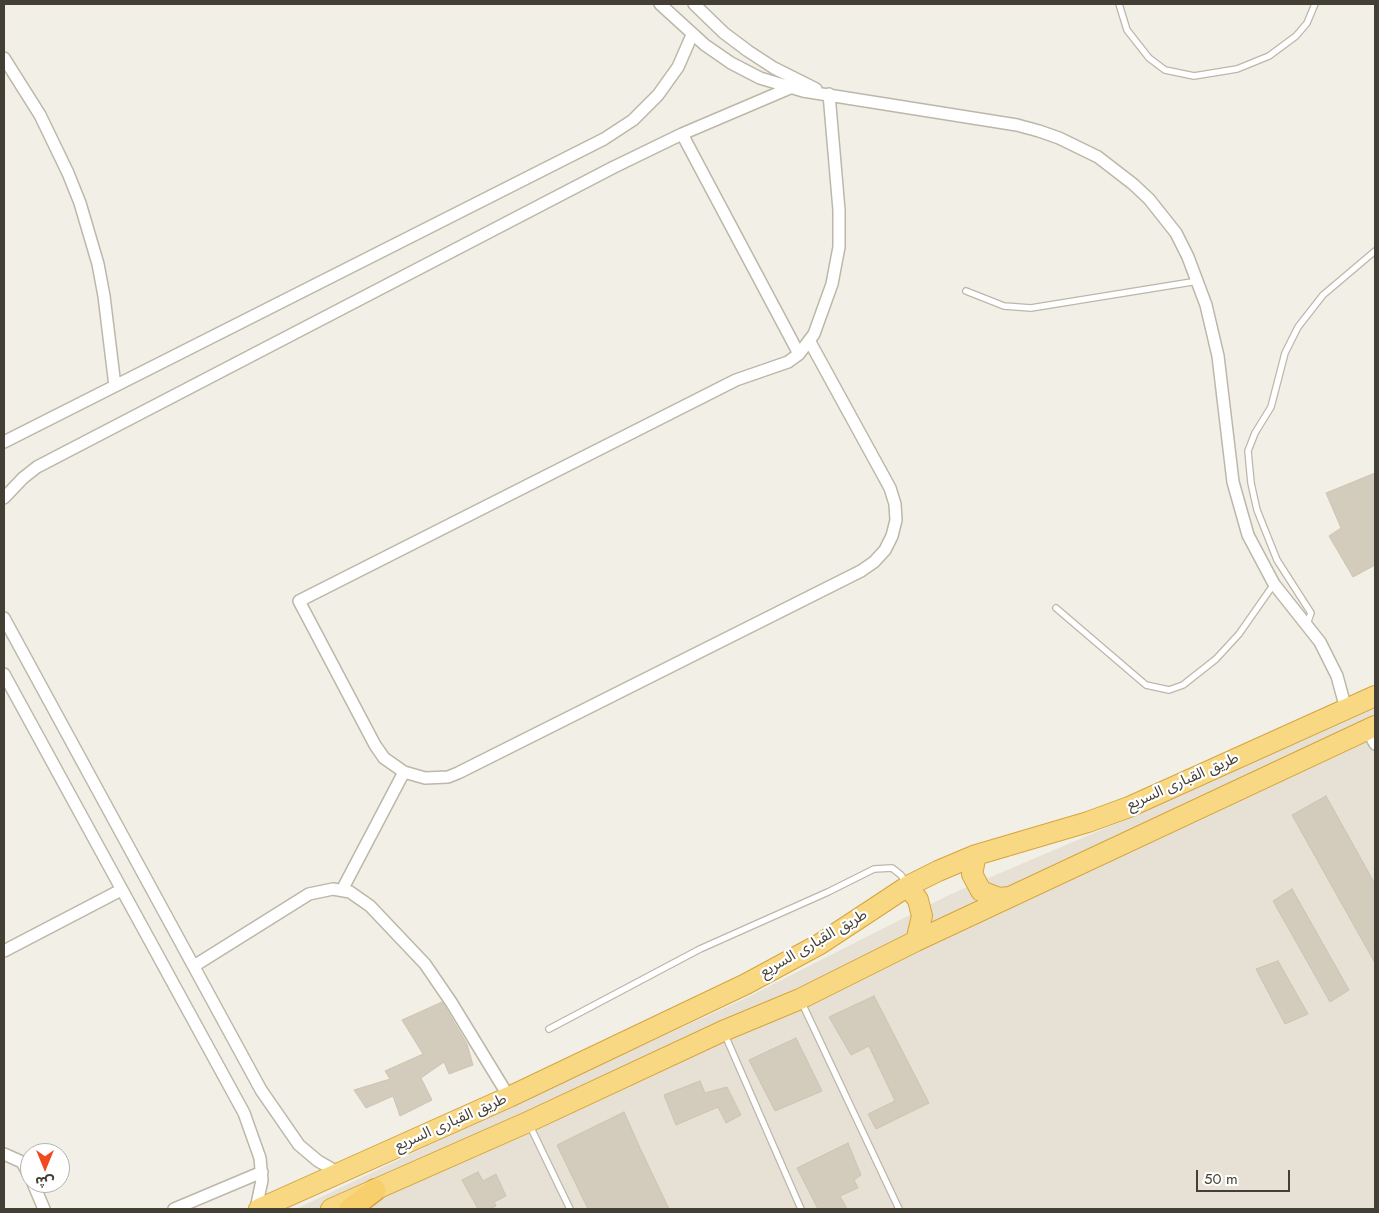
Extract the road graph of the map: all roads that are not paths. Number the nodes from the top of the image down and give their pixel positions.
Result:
1 (660, 4) edge
2 (694, 4) edge
3 (1119, 4) edge
4 (1315, 4) edge
5 (692, 35) junction
6 (4, 58) edge
7 (790, 88) junction
8 (829, 94) junction
9 (682, 134) junction
10 (1375, 251) edge
11 (1198, 281) junction
12 (966, 291) dead end
13 (810, 342) junction
14 (799, 354) junction
15 (115, 386) junction
16 (4, 442) edge
17 (4, 498) edge
18 (1274, 584) junction
19 (1056, 608) dead end
20 (4, 618) edge
21 (1307, 624) junction
22 (4, 674) edge
23 (1375, 696) edge
24 (1346, 709) junction
25 (1373, 733) edge
26 (404, 772) junction
27 (976, 855) junction
28 (908, 886) junction
29 (121, 890) junction
30 (342, 890) junction
31 (1009, 897) junction
32 (916, 941) junction
33 (4, 951) edge
34 (194, 966) junction
35 (800, 999) junction
36 (549, 1029) dead end
37 (723, 1031) junction
38 (509, 1097) junction
39 (528, 1122) junction
40 (4, 1154) edge
41 (20, 1161) edge
42 (262, 1172) junction
43 (339, 1173) junction
44 (375, 1190) junction
45 (37, 1193) edge
46 (44, 1209) edge
47 (174, 1209) edge
48 (257, 1209) edge
49 (331, 1209) edge
50 (350, 1209) edge
51 (570, 1209) edge
52 (801, 1209) edge
53 (898, 1209) edge

1 - 5 street
2 - 8 street
3 - 4 lane
5 - 7 street
5 - 15 street
6 - 15 street
7 - 8 street
7 - 9 street
8 - 11 street
8 - 13 street
9 - 14 street
9 - 17 street
10 - 21 lane
11 - 12 lane
11 - 18 street
13 - 14 street
13 - 26 street
14 - 26 street
15 - 16 street
18 - 19 lane
18 - 21 street
20 - 34 street
21 - 24 street
22 - 29 street
23 - 24 highway, طريق القبارى السريع
24 - 27 highway, طريق القبارى السريع
25 - 31 highway, طريق القبارى السريع
26 - 30 street
27 - 28 highway, طريق القبارى السريع
27 - 31 highway
28 - 32 highway
28 - 36 lane
28 - 38 highway, طريق القبارى السريع
29 - 33 street
29 - 42 street
30 - 34 street
30 - 38 street
31 - 32 highway, طريق القبارى السريع
32 - 35 highway, طريق القبارى السريع
34 - 43 street
35 - 37 highway, طريق القبارى السريع
35 - 53 lane
37 - 39 highway, طريق القبارى السريع
37 - 52 lane
38 - 43 highway, طريق القبارى السريع
39 - 44 highway, طريق القبارى السريع
39 - 51 lane
40 - 41 street
42 - 47 street
42 - 48 street
43 - 48 highway, طريق القبارى السريع
44 - 49 highway, طريق القبارى السريع
44 - 50 highway
45 - 46 street

